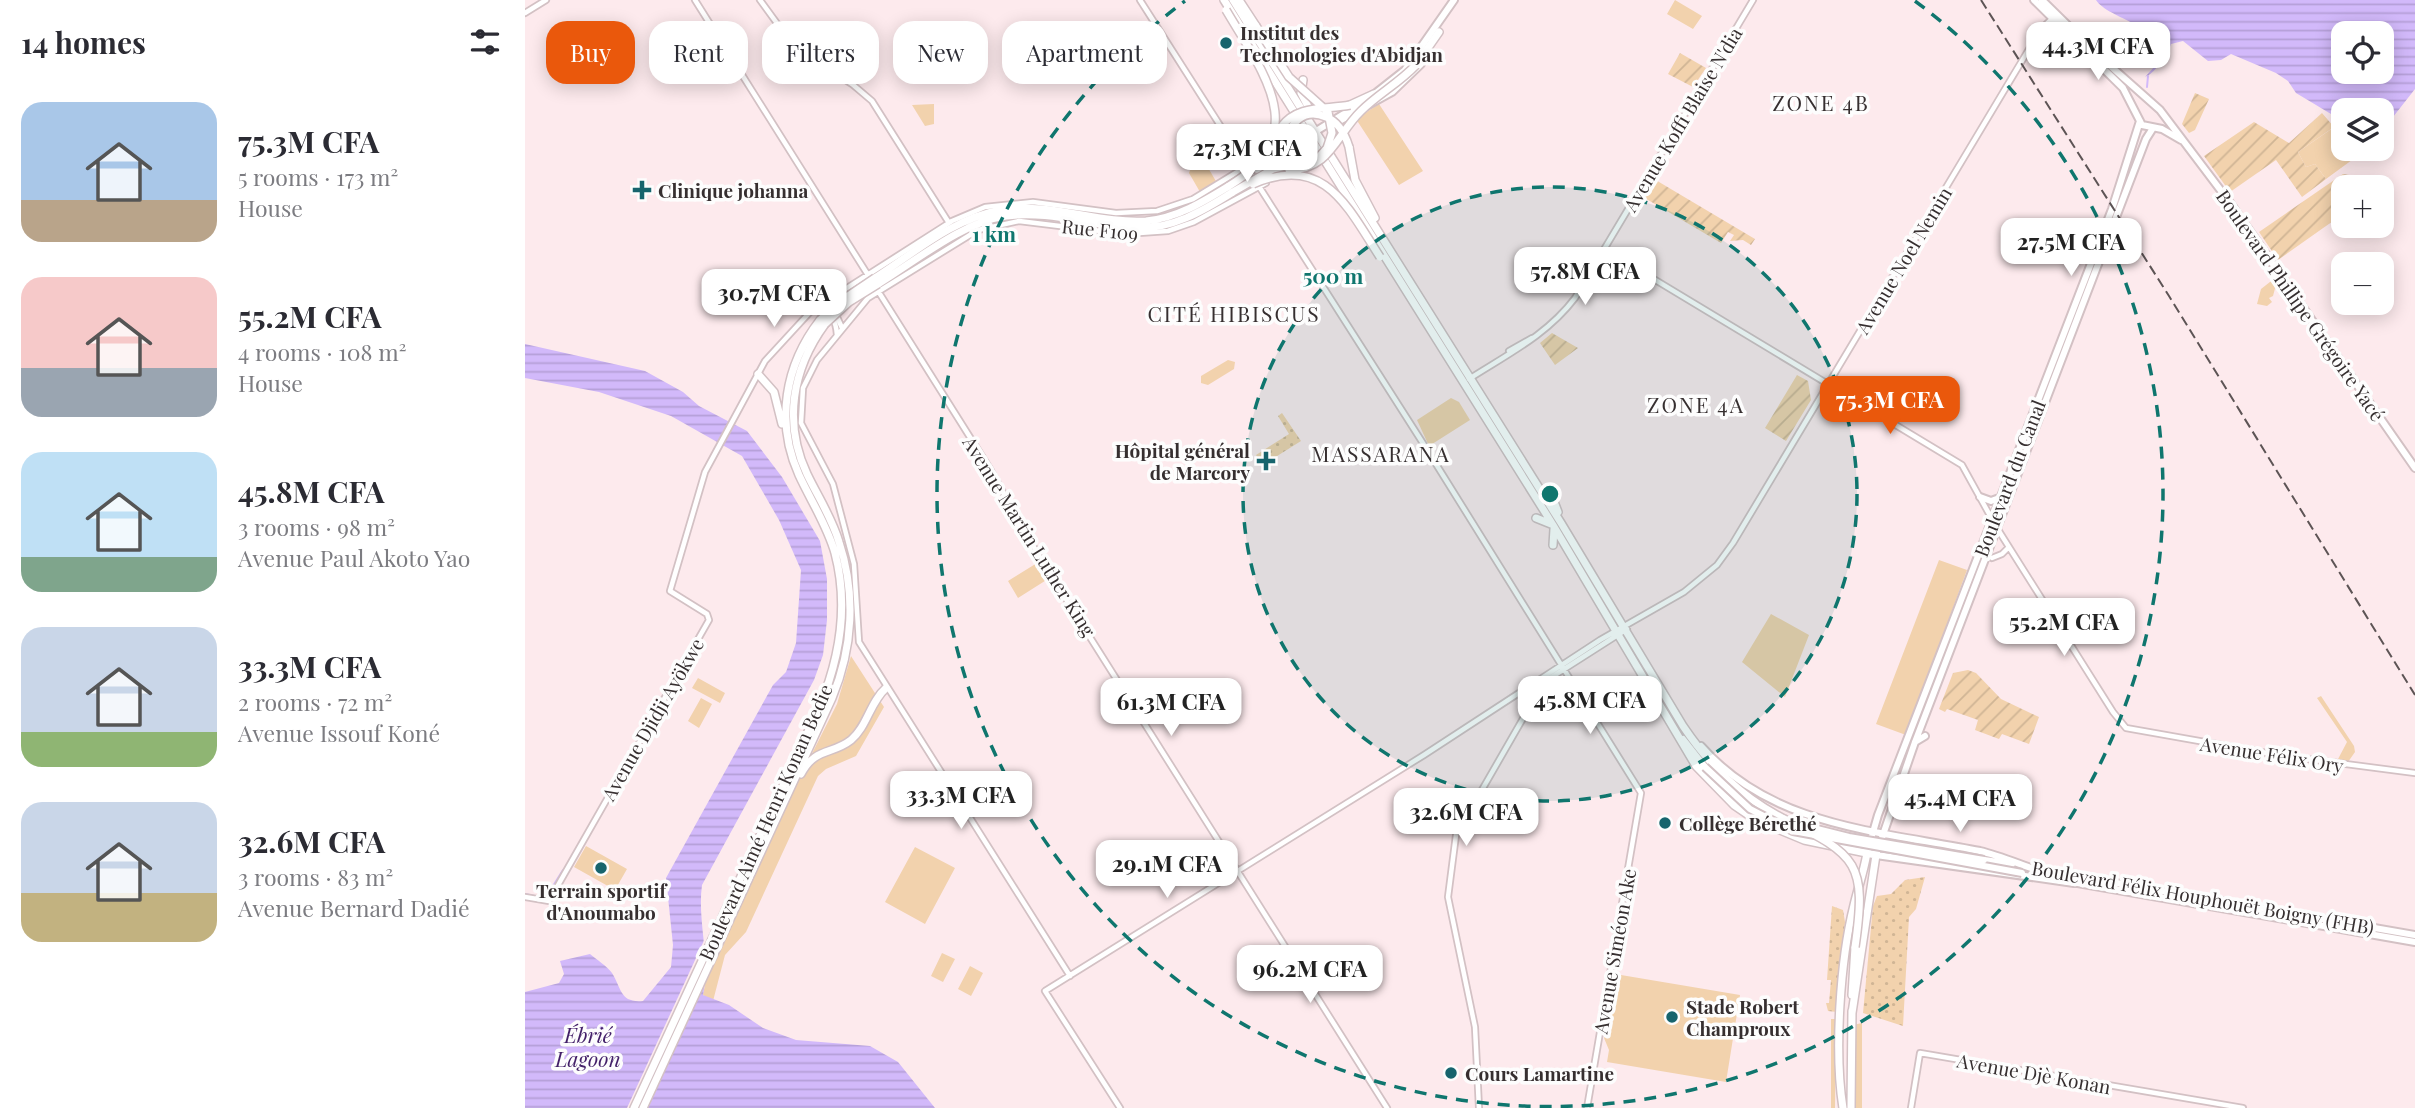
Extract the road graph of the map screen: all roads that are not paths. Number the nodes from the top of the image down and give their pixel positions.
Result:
1 (546, 0) edge
2 (695, 0) edge
3 (760, 0) edge
4 (1140, 0) edge
5 (1222, 0) edge
6 (1233, 0) edge
7 (1239, 0) edge
8 (1454, 0) edge
9 (1753, 0) edge
10 (2034, 0) edge
11 (2042, 0) edge
12 (1448, 9) junction
13 (525, 13) edge
14 (2054, 17) junction
15 (1439, 32) junction
16 (1303, 80) dead end
17 (1374, 94) junction
18 (2153, 105) junction
19 (2162, 113) junction
20 (2140, 119) junction
21 (1303, 126) junction
22 (2155, 128) junction
23 (1313, 135) junction
24 (2185, 143) junction
25 (1299, 145) junction
26 (1315, 152) junction
27 (1289, 154) junction
28 (1245, 167) junction
29 (1259, 168) junction
30 (1231, 176) junction
31 (1267, 182) junction
32 (1257, 187) junction
33 (1231, 189) junction
34 (1244, 193) junction
35 (950, 223) junction
36 (1389, 249) junction
37 (1604, 249) junction
38 (866, 274) junction
39 (877, 284) junction
40 (1408, 295) junction
41 (818, 306) junction
42 (823, 322) junction
43 (842, 328) junction
44 (837, 335) junction
45 (758, 374) junction
46 (1466, 382) junction
47 (1830, 384) junction
48 (788, 440) junction
49 (2415, 468) edge
50 (1551, 495) dead end
51 (1980, 497) junction
52 (2002, 497) junction
53 (1536, 518) dead end
54 (1993, 521) junction
55 (1556, 525) junction
56 (1997, 528) junction
57 (1553, 545) dead end
58 (2009, 547) junction
59 (1586, 550) dead end
60 (2002, 554) junction
61 (1992, 558) dead end
62 (2018, 562) junction
63 (1585, 564) junction
64 (1625, 628) junction
65 (1617, 633) junction
66 (1561, 667) junction
67 (886, 688) junction
68 (1666, 696) junction
69 (1667, 714) junction
70 (1924, 736) dead end
71 (1915, 742) junction
72 (2415, 773) edge
73 (779, 811) junction
74 (1784, 819) junction
75 (1873, 832) junction
76 (1882, 834) junction
77 (1867, 853) junction
78 (1876, 855) junction
79 (2031, 867) junction
80 (1239, 870) junction
81 (2074, 883) junction
82 (525, 897) edge
83 (723, 925) junction
84 (2415, 935) edge
85 (2415, 942) edge
86 (1070, 976) junction
87 (1852, 1013) junction
88 (634, 1108) edge
89 (643, 1108) edge
90 (1120, 1108) edge
91 (1387, 1108) edge
92 (1479, 1108) edge
93 (1587, 1108) edge
94 (1841, 1108) edge
95 (1851, 1108) edge
96 (1911, 1108) edge
97 (2231, 1108) edge
98 (2243, 1108) edge

1 - 13 street
2 - 38 street, Avenue Martin Luther King
3 - 35 street
4 - 28 street
5 - 21 highway, Boulevard Félix Houphouët Boigny (FHB)
5 - 33 highway, bridge
6 - 23 highway, Boulevard Félix Houphouët Boigny (FHB)
7 - 29 highway, bridge
8 - 12 main road
9 - 37 street, Avenue Koffi Blaise N'dia
10 - 14 main road
11 - 14 main road
12 - 15 main road
12 - 17 main road
14 - 18 main road
14 - 20 main road
14 - 47 street, Avenue Noel Nemin
15 - 23 main road
15 - 29 highway, bridge
16 - 23 highway
17 - 23 main road
17 - 29 highway, bridge
18 - 19 main road
18 - 20 main road
19 - 22 main road
19 - 24 main road, Boulevard Phillipe Grégoire Yacé
20 - 22 main road
20 - 52 main road, Boulevard du Canal
21 - 23 highway, Boulevard Félix Houphouët Boigny (FHB)
21 - 25 highway
22 - 24 main road, Boulevard Phillipe Grégoire Yacé
22 - 56 main road, Boulevard du Canal
23 - 25 street, Avenue Djidji Ayökwe
23 - 26 highway, Boulevard Félix Houphouët Boigny (FHB)
23 - 36 highway, Boulevard Félix Houphouët Boigny (FHB)
24 - 49 main road, Boulevard Phillipe Grégoire Yacé
25 - 26 highway
25 - 27 street, Rue F109
25 - 29 street, Avenue Djidji Ayökwe
26 - 27 street
26 - 40 highway, Boulevard Félix Houphouët Boigny (FHB)
27 - 31 street, Rue F109
28 - 29 street, Avenue Djidji Ayökwe
28 - 30 street, Avenue Djidji Ayökwe
28 - 32 street
29 - 31 street
29 - 33 highway, bridge
29 - 36 highway, bridge
30 - 34 street
30 - 35 street, Avenue Djidji Ayökwe
31 - 32 street, Rue F109
32 - 34 street, Rue F109
32 - 66 street
33 - 39 highway, Boulevard Aimé Henri Konan Bedie
33 - 40 highway, bridge
34 - 39 street, Rue F109
35 - 38 street, Avenue Djidji Ayökwe
36 - 46 highway, Boulevard Félix Houphouët Boigny (FHB)
37 - 46 street, Avenue Koffi Blaise N'dia
37 - 47 street
38 - 39 street, Avenue Martin Luther King
38 - 41 street, Avenue Djidji Ayökwe
39 - 42 highway, Boulevard Aimé Henri Konan Bedie, bridge
39 - 43 street, Rue F109
39 - 80 street, Avenue Martin Luther King
40 - 46 highway, Boulevard Félix Houphouët Boigny (FHB)
41 - 43 street
41 - 44 street
41 - 45 street, Avenue Djidji Ayökwe
42 - 48 highway, Boulevard Aimé Henri Konan Bedie
42 - 73 highway, Boulevard Aimé Henri Konan Bedie
43 - 44 street, Rue F109
44 - 67 street, Rue F109
45 - 48 highway
45 - 82 street, Avenue Djidji Ayökwe
46 - 55 highway, Boulevard Félix Houphouët Boigny (FHB)
47 - 51 street
47 - 64 street, Avenue Noel Nemin
48 - 83 highway, Boulevard Aimé Henri Konan Bedie
50 - 55 highway
51 - 52 main road
51 - 54 street
52 - 54 main road, Boulevard du Canal
53 - 55 highway
54 - 56 street
54 - 75 main road, Boulevard du Canal
55 - 57 highway
55 - 63 highway, Boulevard Félix Houphouët Boigny (FHB)
55 - 65 highway, Boulevard Félix Houphouët Boigny (FHB)
56 - 58 street
56 - 71 main road, Boulevard du Canal
58 - 60 street
58 - 62 street
59 - 63 highway
60 - 61 street
60 - 62 street
62 - 72 street, Avenue Félix Ory
63 - 64 highway, Boulevard Félix Houphouët Boigny (FHB)
64 - 65 street, Avenue Noel Nemin
64 - 68 highway, Boulevard Félix Houphouët Boigny (FHB)
65 - 66 street, Avenue Noel Nemin
65 - 69 highway, Boulevard Félix Houphouët Boigny (FHB)
66 - 80 street
66 - 92 street
66 - 93 street, Avenue Siméon Ake
67 - 73 highway
67 - 86 street, Rue F109
68 - 74 highway, Boulevard Félix Houphouët Boigny (FHB)
68 - 75 main road, Boulevard Félix Houphouët Boigny (FHB)
69 - 77 highway, Boulevard Félix Houphouët Boigny (FHB)
69 - 81 main road, Boulevard Félix Houphouët Boigny (FHB), bridge
70 - 71 main road
71 - 76 main road, Boulevard du Canal
73 - 83 highway, Boulevard Aimé Henri Konan Bedie
74 - 79 main road, bridge
74 - 87 highway, Boulevard Félix Houphouët Boigny (FHB), bridge
75 - 76 main road, Boulevard Félix Houphouët Boigny (FHB)
75 - 77 main road, Boulevard du Canal
76 - 78 main road, Boulevard du Canal
76 - 79 main road, Boulevard Félix Houphouët Boigny (FHB)
77 - 78 highway, Boulevard Félix Houphouët Boigny (FHB)
77 - 94 highway
78 - 81 main road, Boulevard Félix Houphouët Boigny (FHB)
78 - 87 highway
79 - 84 main road, Boulevard Félix Houphouët Boigny (FHB)
80 - 86 street
80 - 91 street, Avenue Martin Luther King
81 - 85 main road, Boulevard Félix Houphouët Boigny (FHB)
83 - 88 highway, Boulevard Aimé Henri Konan Bedie
83 - 89 highway, Boulevard Aimé Henri Konan Bedie
86 - 90 street
87 - 95 highway
96 - 97 street, Avenue Djè Konan
97 - 98 street, Avenue Djè Konan

